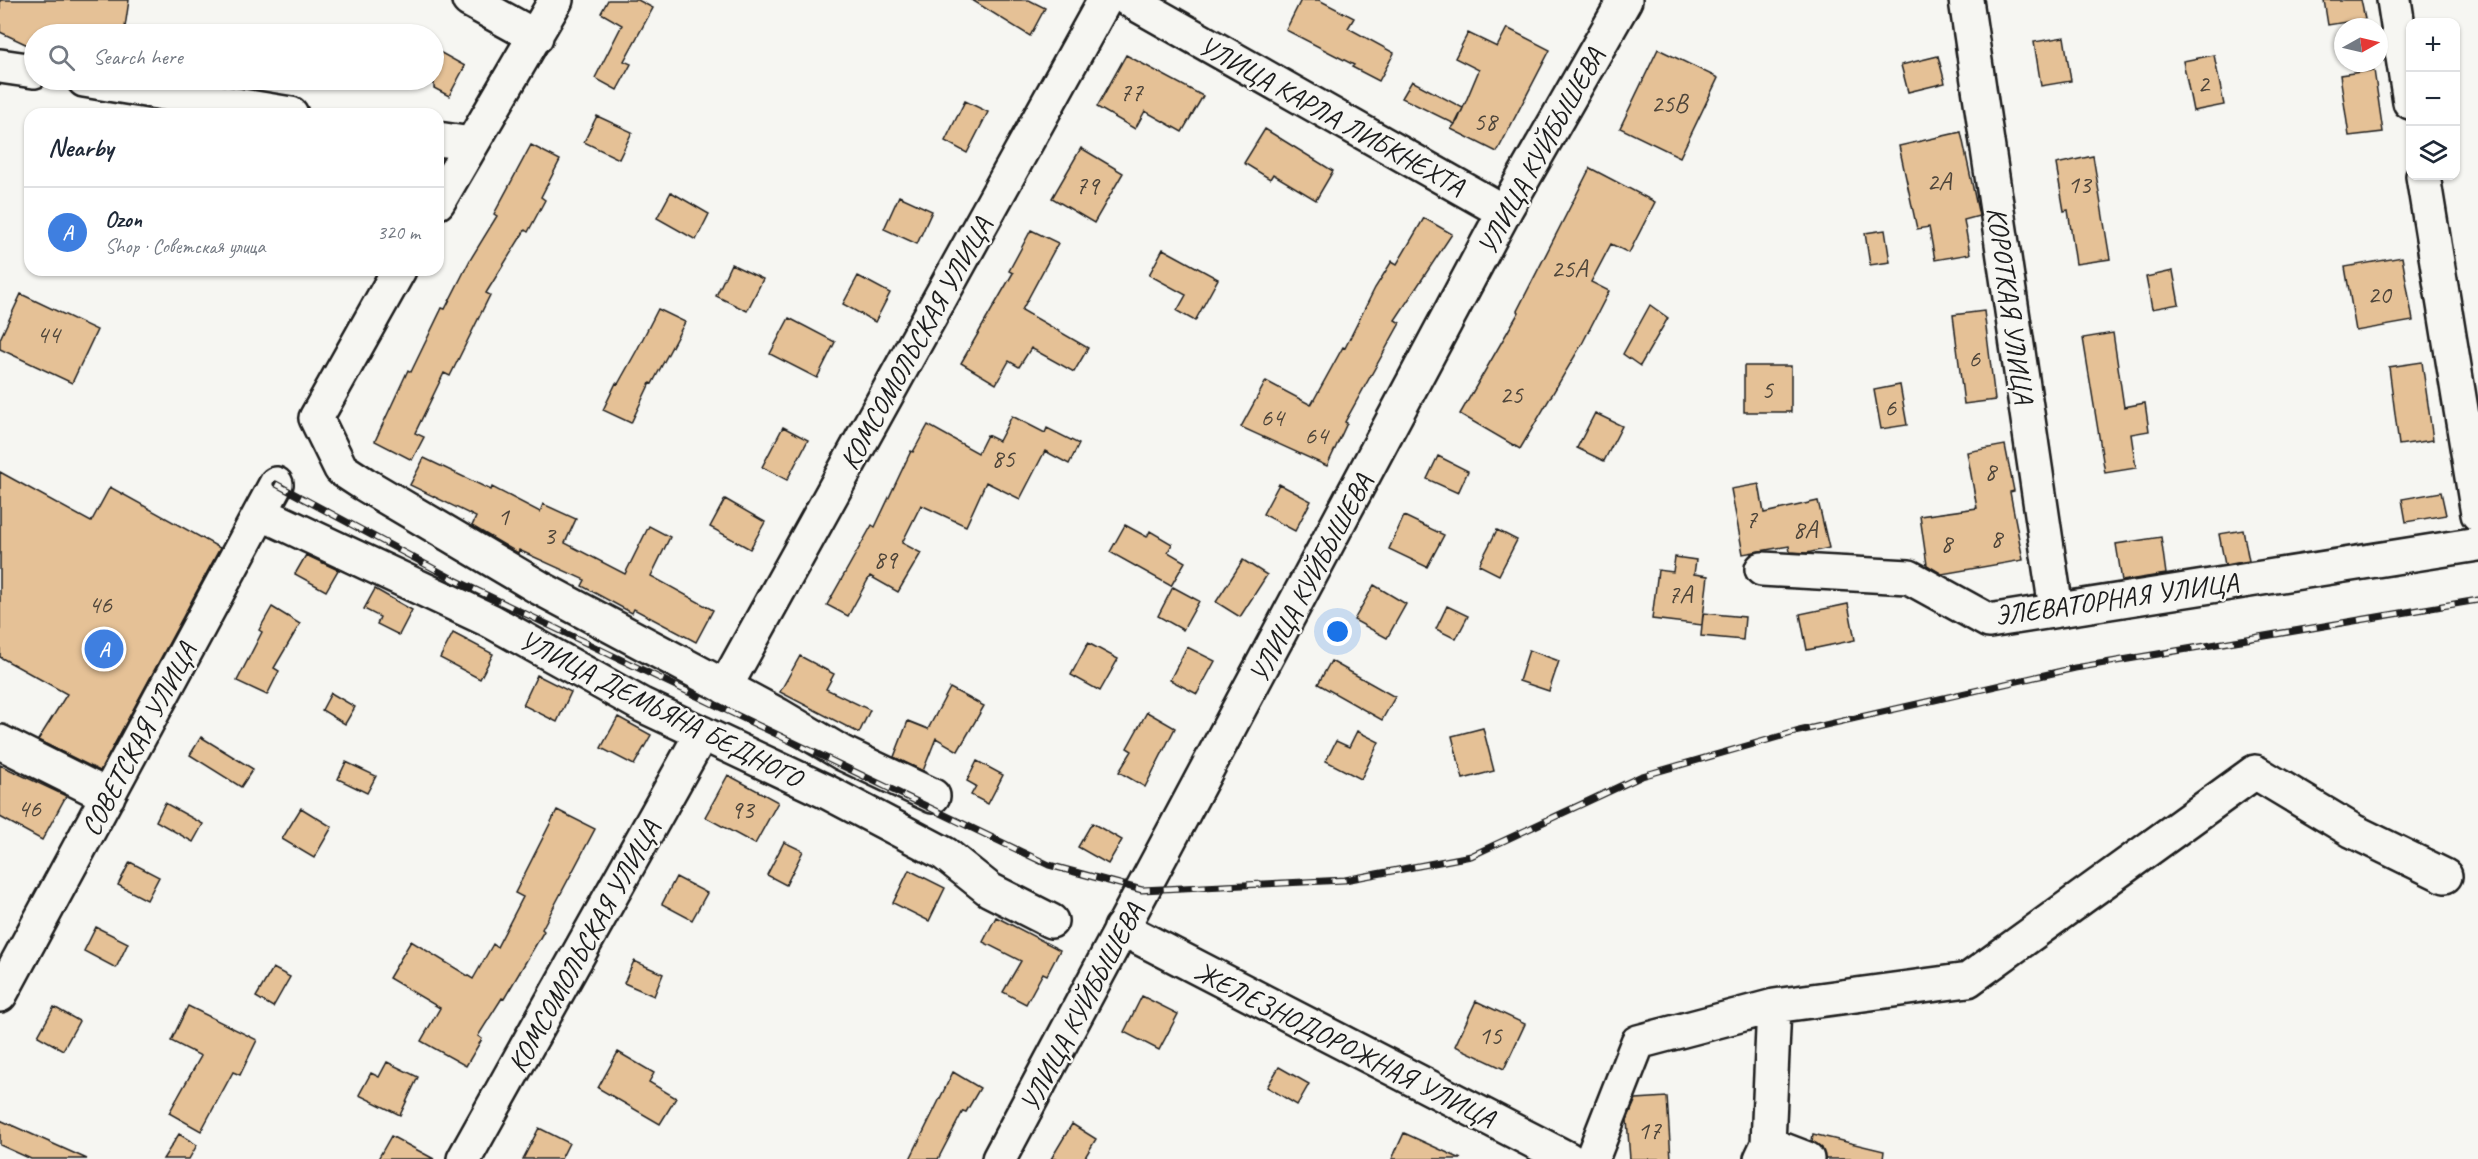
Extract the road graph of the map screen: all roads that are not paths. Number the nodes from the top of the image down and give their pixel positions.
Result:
1 (469, 0) edge
2 (556, 0) edge
3 (1105, 0) edge
4 (1129, 0) edge
5 (1625, 0) edge
6 (1966, 0) edge
7 (2394, 0) edge
8 (536, 37) junction
9 (0, 66) edge
10 (24, 70) edge
11 (2406, 76) edge
12 (145, 90) edge
13 (254, 108) edge
14 (444, 140) edge
15 (471, 144) junction
16 (2423, 180) edge
17 (444, 191) edge
18 (1504, 212) junction
19 (396, 276) edge
20 (276, 484) dead end
21 (261, 513) junction
22 (2478, 514) edge
23 (2478, 544) edge
24 (1762, 569) dead end
25 (2056, 609) junction
26 (725, 687) junction
27 (702, 733) junction
28 (0, 742) edge
29 (108, 796) junction
30 (933, 796) dead end
31 (2445, 876) dead end
32 (1051, 921) dead end
33 (1121, 928) junction
34 (0, 995) edge
35 (1774, 1006) junction
36 (1764, 1152) edge
37 (464, 1159) edge
38 (999, 1159) edge
39 (1568, 1159) edge
40 (1592, 1159) edge
41 (1807, 1159) edge

1 - 8 street
2 - 8 street
3 - 26 street, КОМСОМОЛЬСКАЯ УЛИЦА
4 - 18 street, УЛИЦА КАРЛА ЛИБКНЕХТА
5 - 18 street, УЛИЦА КУЙБЫШЕВА
6 - 25 street, КОРОТКАЯ УЛИЦА
7 - 11 street
8 - 15 street
9 - 10 street
12 - 13 street
14 - 15 street
15 - 17 street
16 - 22 street
18 - 33 street, УЛИЦА КУЙБЫШЕВА
19 - 26 street
20 - 21 street, СОВЕТСКАЯ УЛИЦА
21 - 27 street, УЛИЦА ДЕМЬЯНА БЕДНОГО
21 - 29 street, СОВЕТСКАЯ УЛИЦА
23 - 25 street, ЭЛЕВАТОРНАЯ УЛИЦА
24 - 25 street, ЭЛЕВАТОРНАЯ УЛИЦА
26 - 30 street
27 - 32 street, УЛИЦА ДЕМЬЯНА БЕДНОГО
27 - 37 street, КОМСОМОЛЬСКАЯ УЛИЦА
28 - 29 street
29 - 34 street, СОВЕТСКАЯ УЛИЦА
31 - 35 street
33 - 38 street, УЛИЦА КУЙБЫШЕВА
33 - 39 street, ЖЕЛЕЗНОДОРОЖНАЯ УЛИЦА
35 - 36 street
35 - 40 street
36 - 41 street

